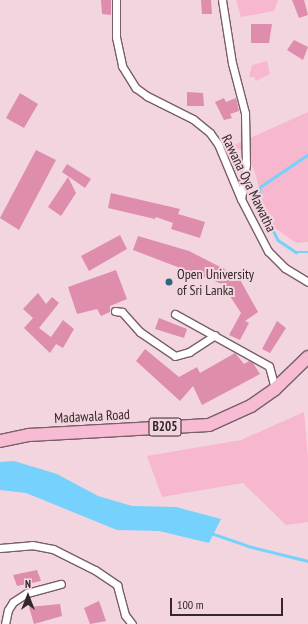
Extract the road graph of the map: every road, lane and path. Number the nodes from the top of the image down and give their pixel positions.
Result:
1 (116, 0) edge
2 (222, 0) edge
3 (241, 199) junction
4 (308, 282) edge
5 (115, 311) dead end
6 (175, 314) dead end
7 (215, 335) junction
8 (308, 357) edge
9 (275, 389) junction
10 (0, 441) edge
11 (0, 548) edge
12 (61, 584) dead end
13 (5, 624) edge
14 (132, 624) edge

1 - 3 street, Rawana Oya Mawatha
2 - 3 street
3 - 4 street, Rawana Oya Mawatha
5 - 7 street
6 - 7 street
7 - 9 street
8 - 9 main road, Madawala Road / B205
9 - 10 main road, Madawala Road / B205
11 - 14 street
12 - 13 street

